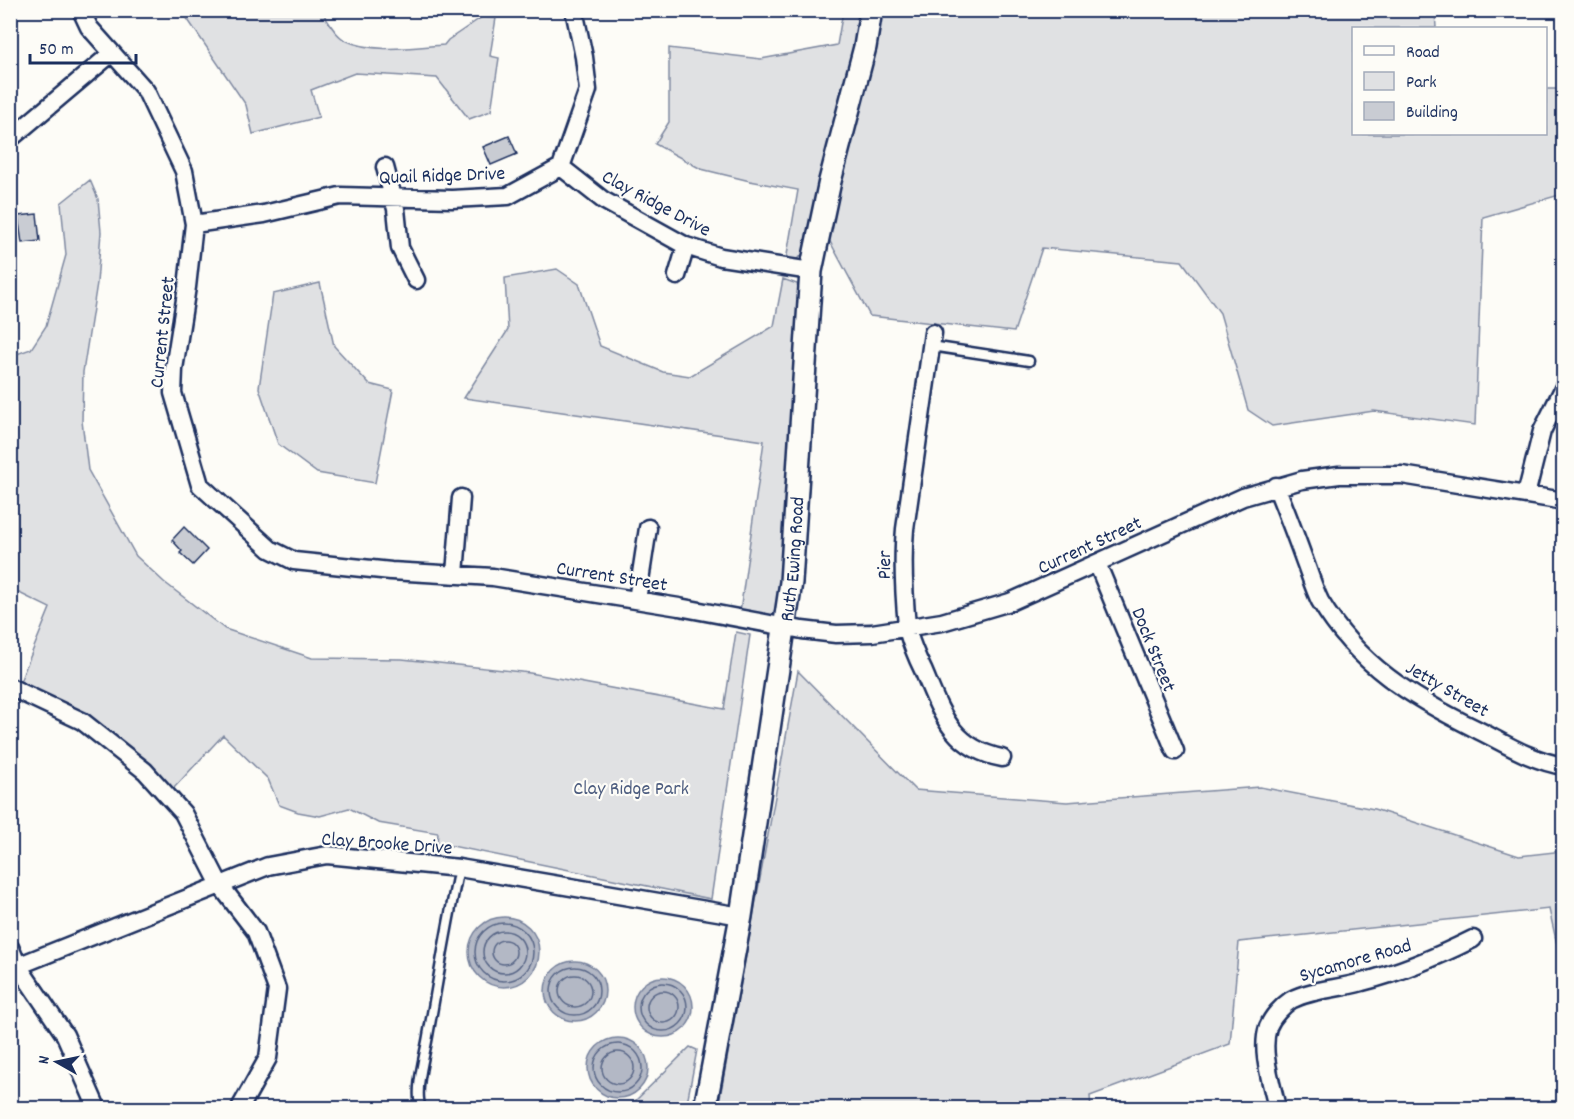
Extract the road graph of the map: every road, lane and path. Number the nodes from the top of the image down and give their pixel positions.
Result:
1 (81, 10) edge
2 (574, 10) edge
3 (871, 10) edge
4 (112, 53) junction
5 (10, 139) edge
6 (385, 167) dead end
7 (561, 167) junction
8 (394, 198) junction
9 (194, 224) junction
10 (686, 246) junction
11 (811, 271) junction
12 (677, 276) dead end
13 (416, 280) dead end
14 (932, 340) joint
15 (1029, 361) dead end
16 (1563, 387) edge
17 (1276, 486) junction
18 (1526, 495) junction
19 (461, 498) dead end
20 (1563, 501) edge
21 (648, 528) dead end
22 (1097, 563) junction
23 (455, 574) junction
24 (637, 600) junction
25 (785, 627) junction
26 (907, 629) junction
27 (10, 687) edge
28 (1175, 751) dead end
29 (1002, 758) dead end
30 (1563, 766) edge
31 (459, 868) junction
32 (220, 885) junction
33 (741, 916) junction
34 (1473, 939) dead end
35 (10, 947) edge
36 (14, 968) edge
37 (97, 1108) edge
38 (240, 1108) edge
39 (421, 1108) edge
40 (705, 1108) edge
41 (1277, 1108) edge

1 - 4 street, Current Street
2 - 7 street
3 - 11 street, Ruth Ewing Road
4 - 5 street
4 - 9 street, Current Street
6 - 8 street
7 - 8 street, Quail Ridge Drive
7 - 10 street, Clay Ridge Drive
8 - 9 street, Quail Ridge Drive
8 - 13 street
9 - 23 street, Current Street
10 - 11 street, Clay Ridge Drive
10 - 12 street
11 - 25 street, Ruth Ewing Road
14 - 15 lane
14 - 26 street, Pier
16 - 18 street
17 - 18 street, Current Street
17 - 22 street, Current Street
17 - 30 street, Jetty Street
18 - 20 street, Current Street
19 - 23 street
21 - 24 street
22 - 26 street, Current Street
22 - 28 street, Dock Street
23 - 24 street, Current Street
24 - 25 street, Current Street
25 - 26 street, Current Street
25 - 33 street, Ruth Ewing Road
26 - 29 street, Pier
27 - 32 street
31 - 32 street, Clay Brooke Drive
31 - 33 street, Clay Brooke Drive
31 - 39 lane
32 - 36 street, Clay Brooke Drive
32 - 38 street
33 - 40 street, Ruth Ewing Road
34 - 41 street, Sycamore Road
35 - 36 street
36 - 37 street

